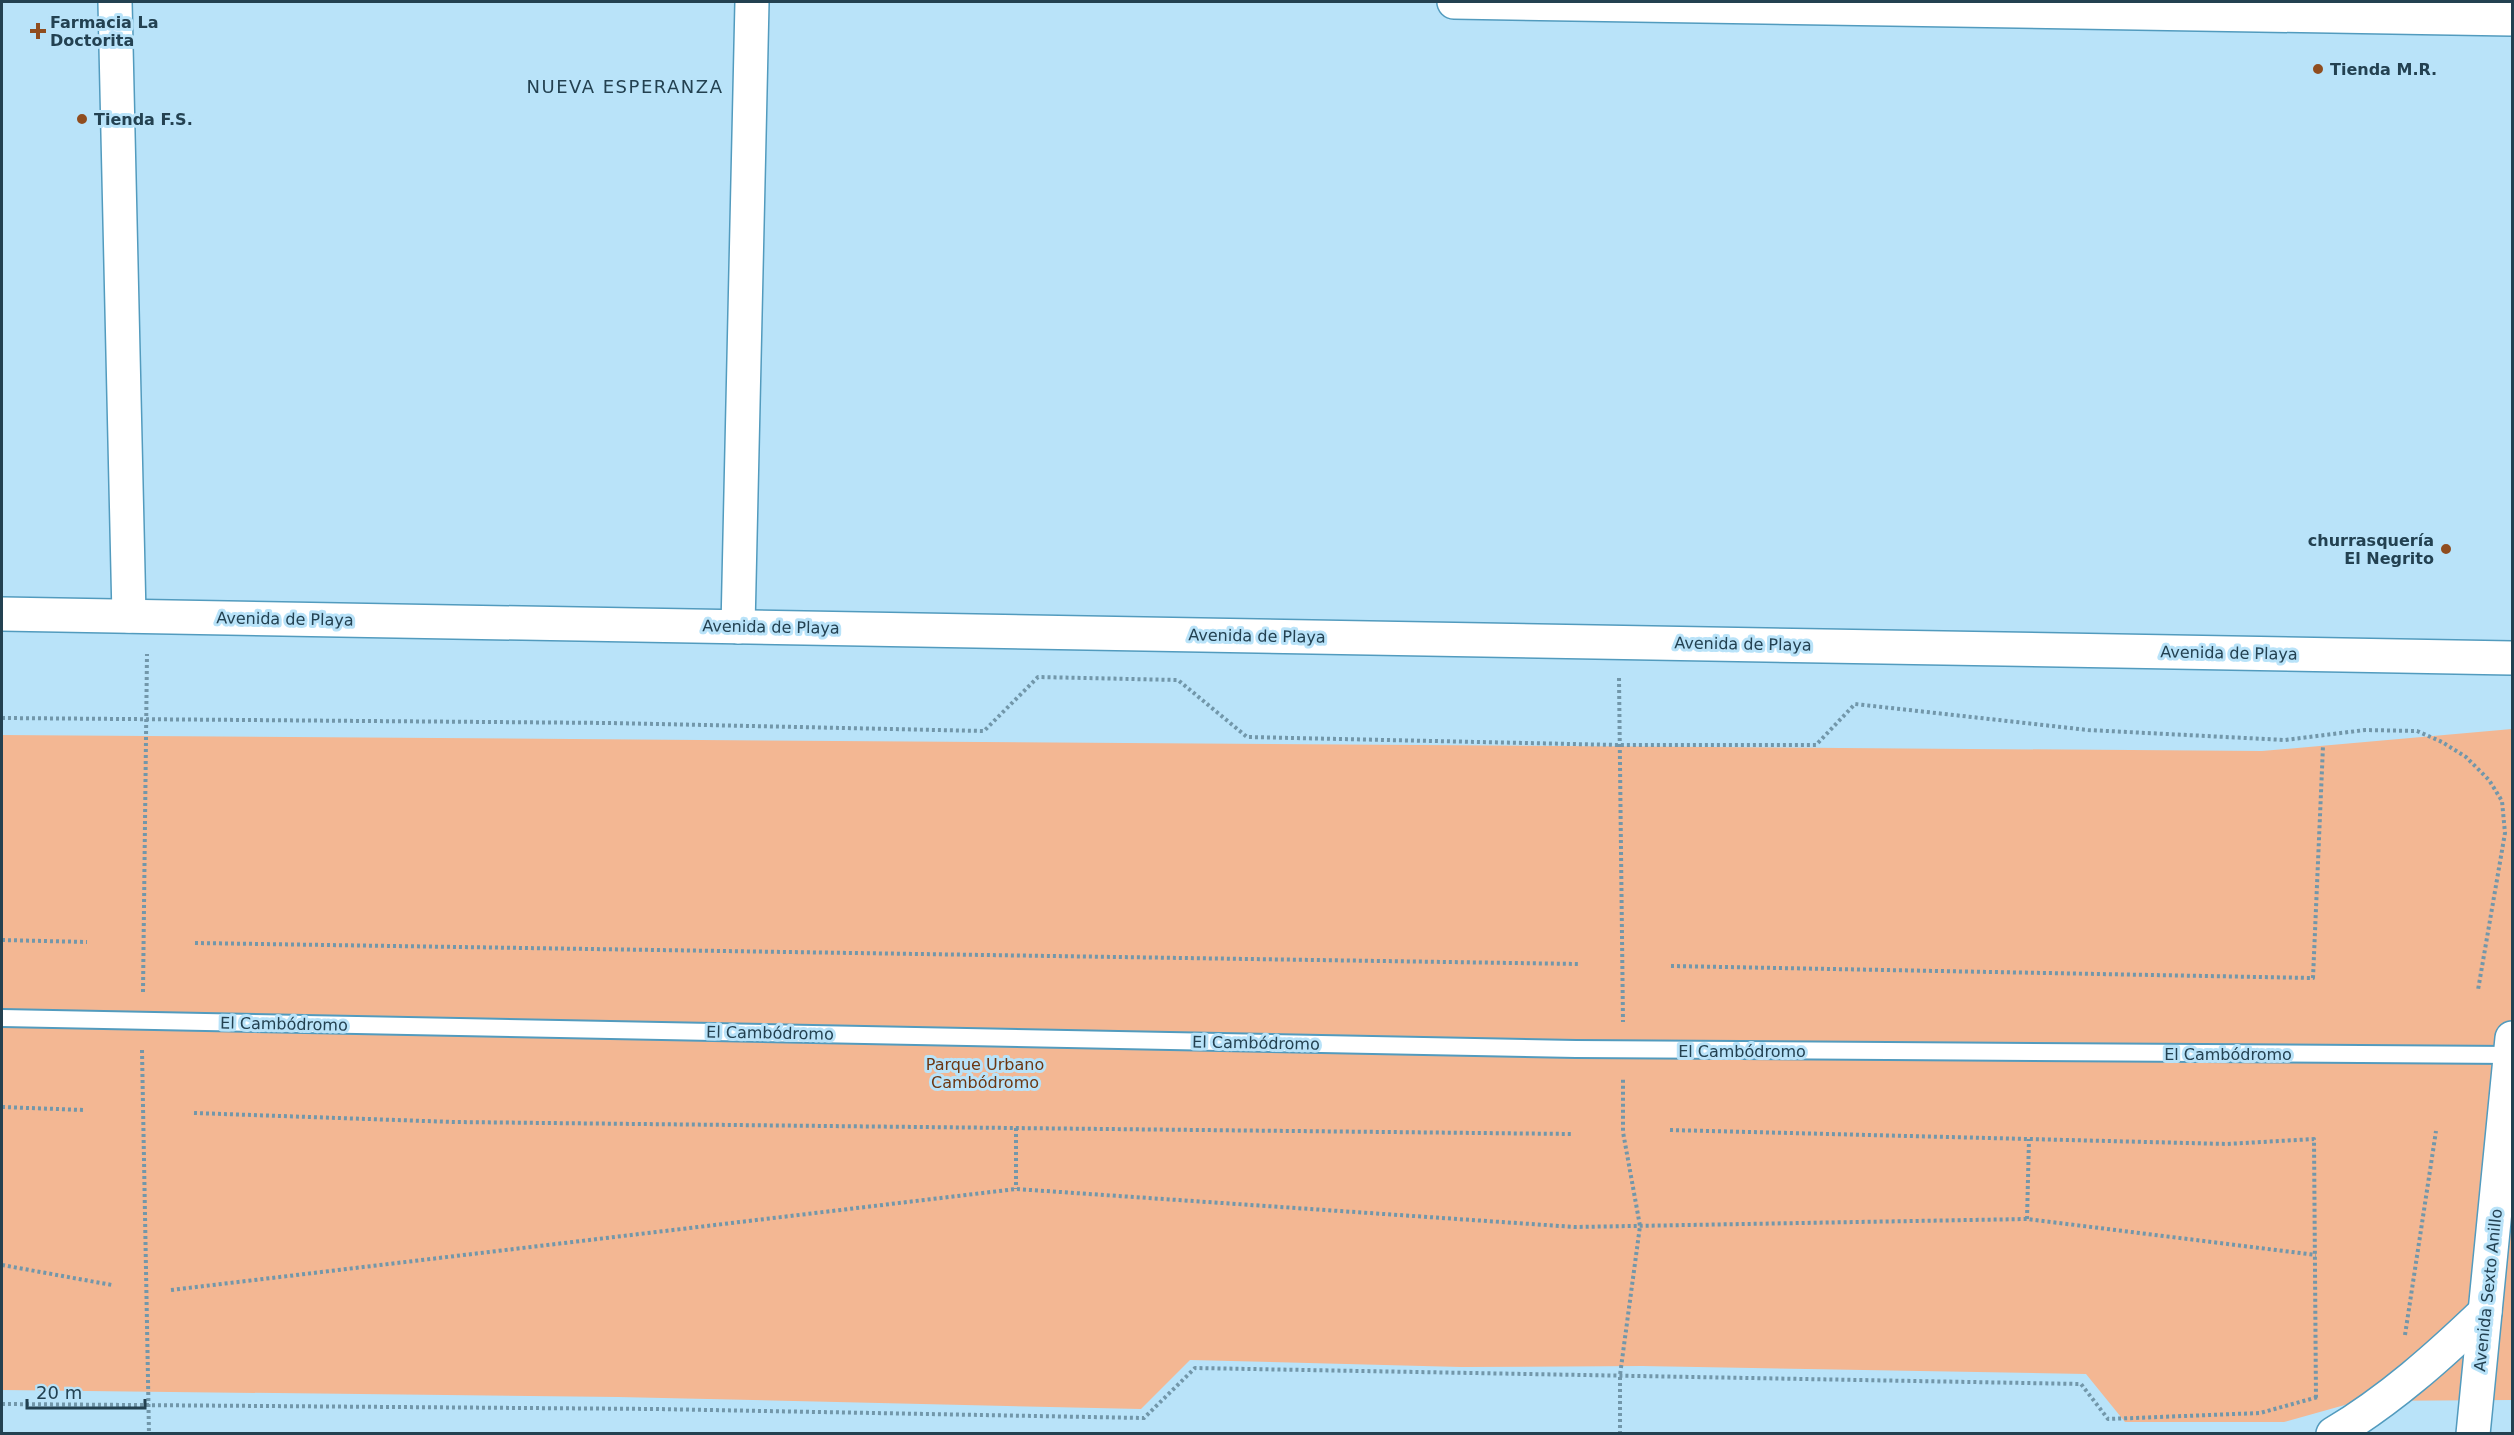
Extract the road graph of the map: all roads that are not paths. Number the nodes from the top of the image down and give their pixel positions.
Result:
1 (115, 2) edge
2 (752, 2) edge
3 (1454, 2) edge
4 (2512, 19) edge
5 (2, 614) edge
6 (138, 616) junction
7 (738, 627) junction
8 (2512, 658) edge
9 (2, 1018) edge
10 (2512, 1050) edge
11 (2485, 1312) junction
12 (2333, 1434) edge
13 (2473, 1434) edge

1 - 6 main road
2 - 7 main road
3 - 4 main road
5 - 6 main road, Avenida de Playa
6 - 7 main road, Avenida de Playa
7 - 8 main road, Avenida de Playa
9 - 10 lane, El Cambódromo
10 - 11 main road, Avenida Sexto Anillo
11 - 12 main road
11 - 13 main road, Avenida Sexto Anillo

